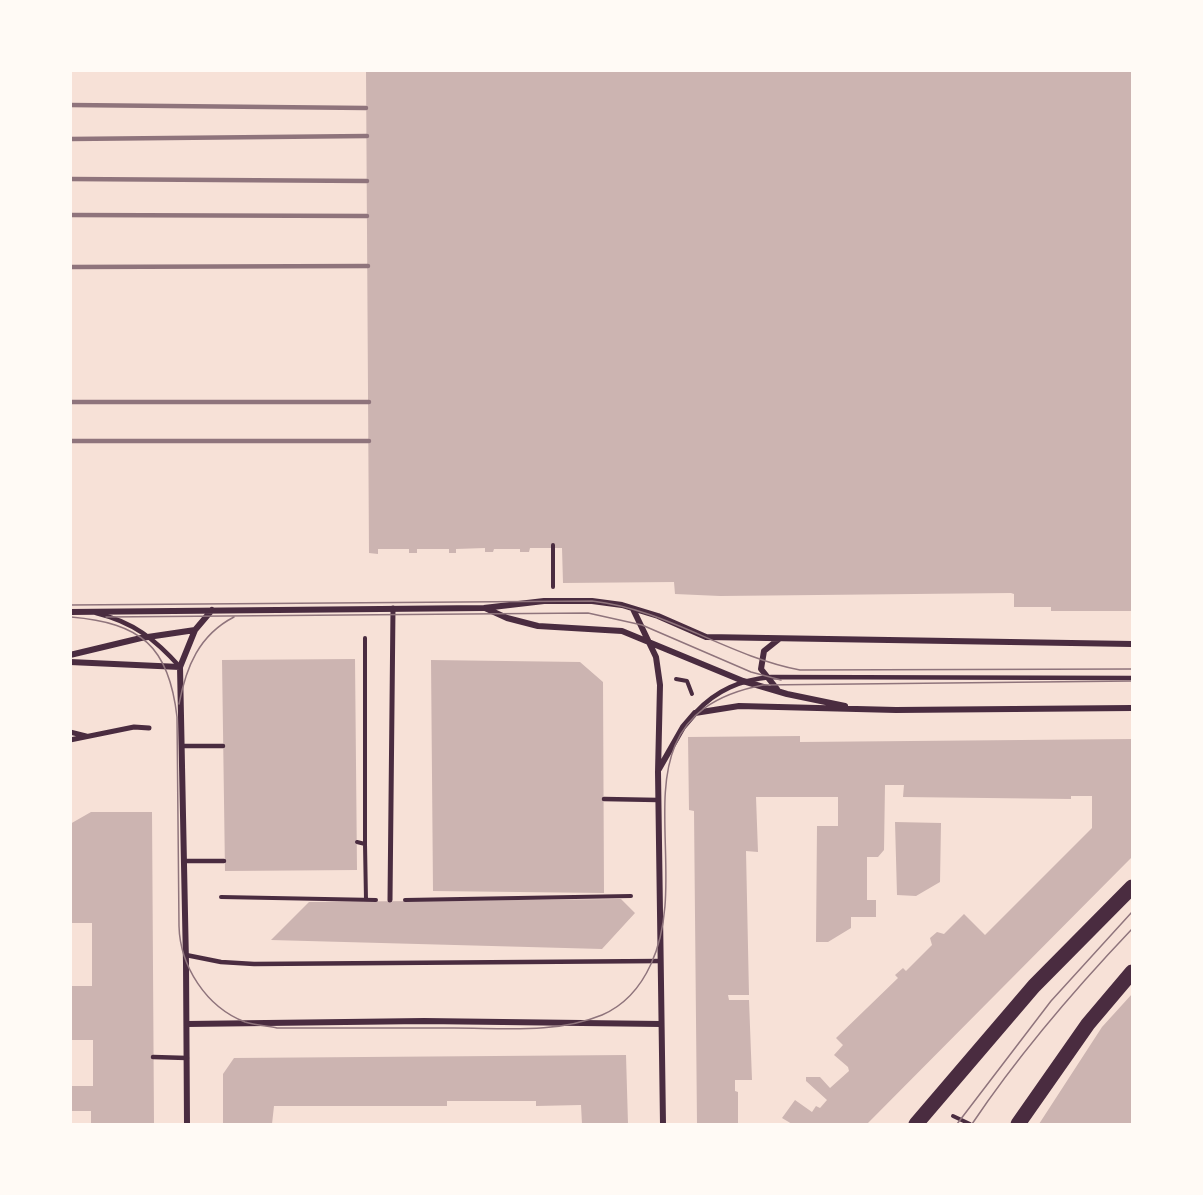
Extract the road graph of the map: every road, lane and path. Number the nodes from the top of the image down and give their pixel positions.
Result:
1 (553, 545) dead end
2 (553, 588) dead end
3 (393, 608) junction
4 (484, 608) junction
5 (633, 609) junction
6 (212, 610) junction
7 (88, 611) junction
8 (70, 612) edge
9 (195, 630) junction
10 (150, 636) junction
11 (365, 638) dead end
12 (779, 639) junction
13 (648, 640) junction
14 (1132, 644) edge
15 (70, 655) edge
16 (70, 662) edge
17 (180, 667) junction
18 (672, 678) dead end
19 (765, 678) junction
20 (1132, 678) edge
21 (743, 681) junction
22 (779, 692) junction
23 (694, 699) dead end
24 (1132, 708) edge
25 (896, 710) junction
26 (695, 713) junction
27 (149, 728) dead end
28 (70, 732) edge
29 (88, 736) junction
30 (70, 740) edge
31 (183, 746) junction
32 (223, 746) dead end
33 (658, 772) junction
34 (604, 799) dead end
35 (658, 800) junction
36 (357, 842) dead end
37 (365, 844) junction
38 (185, 861) junction
39 (224, 861) dead end
40 (1132, 886) edge
41 (631, 896) dead end
42 (221, 897) dead end
43 (366, 900) junction
44 (390, 900) junction
45 (186, 955) junction
46 (660, 961) junction
47 (1132, 972) edge
48 (187, 1024) junction
49 (661, 1024) junction
50 (153, 1057) dead end
51 (187, 1058) junction
52 (954, 1114) dead end
53 (187, 1125) edge
54 (663, 1125) edge
55 (916, 1125) edge
56 (970, 1125) edge
57 (1018, 1125) edge

1 - 2 path
3 - 4 street
3 - 6 street
3 - 44 street
4 - 5 street
4 - 13 street
5 - 12 street
5 - 13 street
6 - 7 street
6 - 9 street
7 - 8 street
7 - 10 lane
9 - 10 street
9 - 17 street
10 - 15 street
10 - 17 lane
11 - 37 path
12 - 14 street
12 - 19 street
13 - 21 street
13 - 33 street
16 - 17 street
17 - 31 street
18 - 23 path
19 - 20 lane
19 - 21 lane
19 - 22 street
21 - 22 street
21 - 26 lane
22 - 25 street
24 - 25 street
25 - 26 street
26 - 33 street
27 - 29 street
28 - 29 street
29 - 30 street
31 - 32 lane
31 - 38 street
33 - 35 street
34 - 35 lane
35 - 46 street
36 - 37 path
37 - 43 path
38 - 39 lane
38 - 45 street
40 - 55 main road
41 - 44 path
42 - 43 path
43 - 44 path
45 - 46 lane
45 - 48 street
46 - 49 street
47 - 57 main road
48 - 49 street
48 - 51 street
49 - 54 street
50 - 51 lane
51 - 53 street
52 - 56 path

